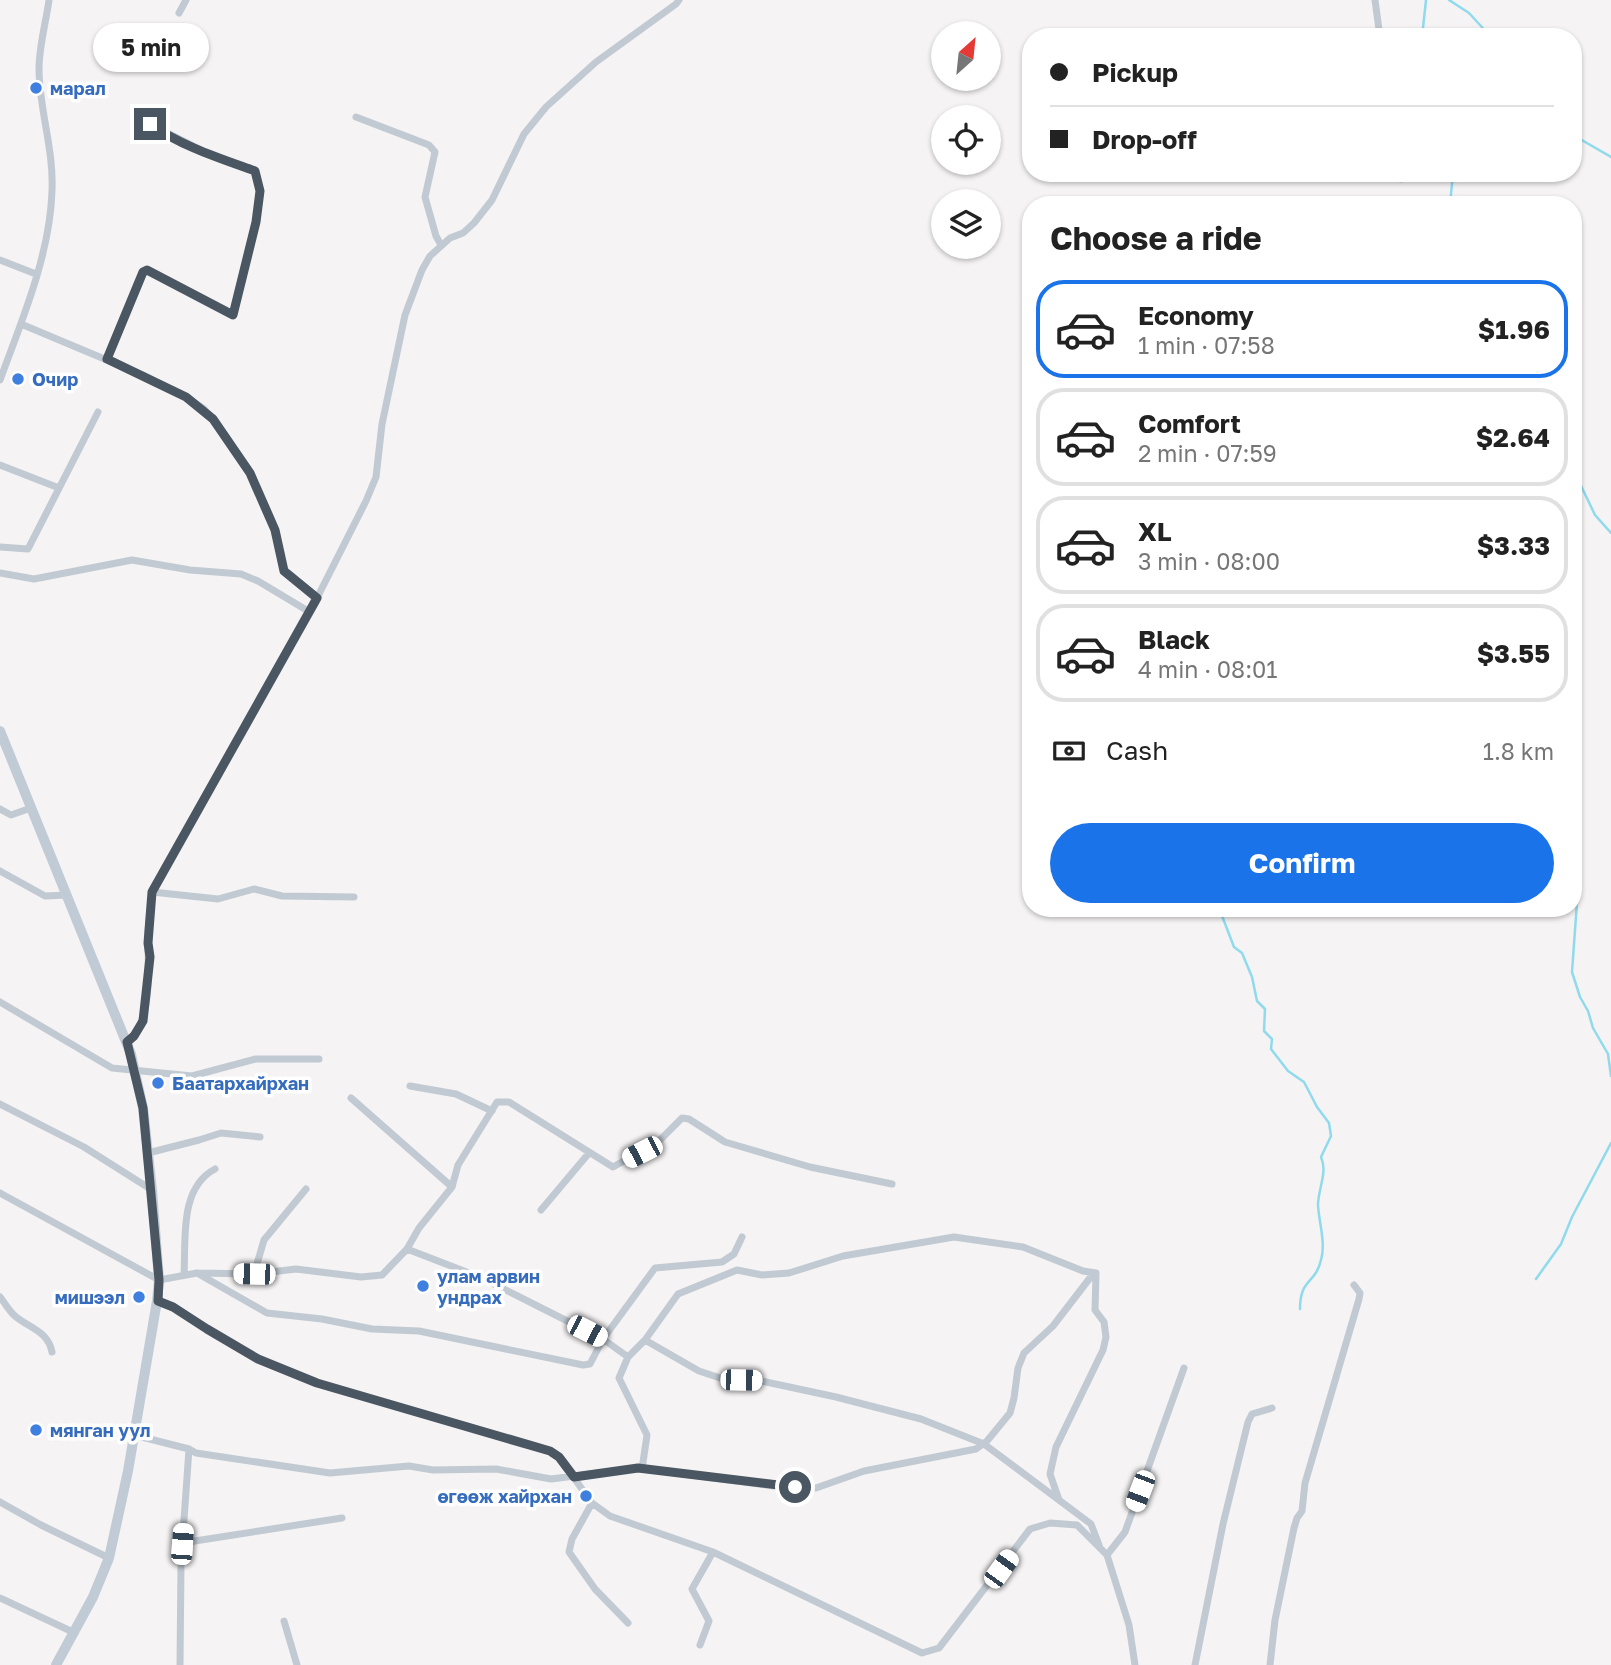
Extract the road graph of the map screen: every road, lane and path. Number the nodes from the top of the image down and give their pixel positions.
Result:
1 (49, 0) edge
2 (186, 0) edge
3 (679, 0) edge
4 (1375, 0) edge
5 (179, 13) dead end
6 (1379, 28) edge
7 (356, 117) dead end
8 (150, 124) dead end
9 (441, 245) junction
10 (0, 260) edge
11 (36, 274) junction
12 (21, 324) junction
13 (0, 351) edge
14 (9, 355) junction
15 (107, 359) junction
16 (0, 380) edge
17 (98, 412) dead end
18 (0, 465) edge
19 (59, 488) junction
20 (0, 547) edge
21 (0, 573) edge
22 (317, 598) junction
23 (308, 611) junction
24 (0, 731) edge
25 (31, 808) junction
26 (0, 809) edge
27 (0, 871) edge
28 (152, 892) junction
29 (67, 895) junction
30 (354, 897) dead end
31 (0, 1002) edge
32 (127, 1042) junction
33 (319, 1059) dead end
34 (134, 1070) junction
35 (410, 1086) dead end
36 (351, 1098) dead end
37 (0, 1104) edge
38 (492, 1111) junction
39 (260, 1137) dead end
40 (148, 1153) junction
41 (589, 1153) junction
42 (215, 1169) dead end
43 (892, 1184) dead end
44 (452, 1187) junction
45 (306, 1189) dead end
46 (152, 1190) junction
47 (0, 1193) edge
48 (541, 1210) dead end
49 (742, 1237) dead end
50 (407, 1249) junction
51 (197, 1273) junction
52 (1095, 1273) junction
53 (254, 1274) junction
54 (184, 1275) junction
55 (159, 1280) junction
56 (1354, 1284) dead end
57 (0, 1297) edge
58 (158, 1301) junction
59 (603, 1339) junction
60 (645, 1340) junction
61 (52, 1352) dead end
62 (628, 1357) junction
63 (1184, 1368) dead end
64 (1272, 1408) dead end
65 (134, 1435) junction
66 (985, 1444) junction
67 (189, 1449) junction
68 (642, 1469) junction
69 (574, 1477) junction
70 (1059, 1501) junction
71 (0, 1503) edge
72 (592, 1503) junction
73 (342, 1518) dead end
74 (182, 1544) junction
75 (1100, 1548) junction
76 (713, 1552) junction
77 (1107, 1555) junction
78 (108, 1558) junction
79 (0, 1598) edge
80 (284, 1621) dead end
81 (628, 1623) dead end
82 (75, 1633) junction
83 (700, 1645) dead end
84 (56, 1665) edge
85 (180, 1665) edge
86 (297, 1665) edge
87 (1135, 1665) edge
88 (1195, 1665) edge
89 (1270, 1665) edge

1 - 11 street
2 - 5 street
3 - 9 street
4 - 6 street
7 - 9 street
8 - 15 street
9 - 22 street
10 - 11 street
11 - 12 street
12 - 14 street
12 - 15 street
13 - 14 street
14 - 16 street
15 - 22 street
17 - 19 street
18 - 19 street
19 - 20 street
21 - 23 street
22 - 23 street
23 - 28 street
24 - 25 street
25 - 26 street
25 - 29 street
27 - 29 street
28 - 30 street
28 - 32 street
29 - 32 street
31 - 34 street
32 - 34 street
33 - 34 street
34 - 40 street
35 - 38 street
36 - 44 street
37 - 46 street
38 - 41 street
38 - 44 street
39 - 40 street
40 - 46 street
41 - 43 street
41 - 48 street
42 - 54 street
44 - 50 street
45 - 53 street
46 - 55 street
47 - 55 street
49 - 59 street
50 - 53 street
50 - 59 street
51 - 53 street
51 - 54 street
51 - 59 street
52 - 60 street
52 - 66 street
52 - 70 street
54 - 55 street
55 - 58 street
56 - 89 street
57 - 61 street
58 - 65 street
58 - 69 street
59 - 62 street
60 - 62 street
60 - 66 street
62 - 68 street
63 - 77 street
64 - 88 street
65 - 67 street
65 - 78 street
66 - 68 street
66 - 70 street
67 - 69 street
67 - 74 street
68 - 69 street
69 - 72 street
70 - 75 street
71 - 78 street
72 - 76 street
72 - 81 street
73 - 74 street
74 - 85 street
75 - 76 street
75 - 77 street
76 - 83 street
77 - 87 street
78 - 82 street
79 - 82 street
80 - 86 street
82 - 84 street

